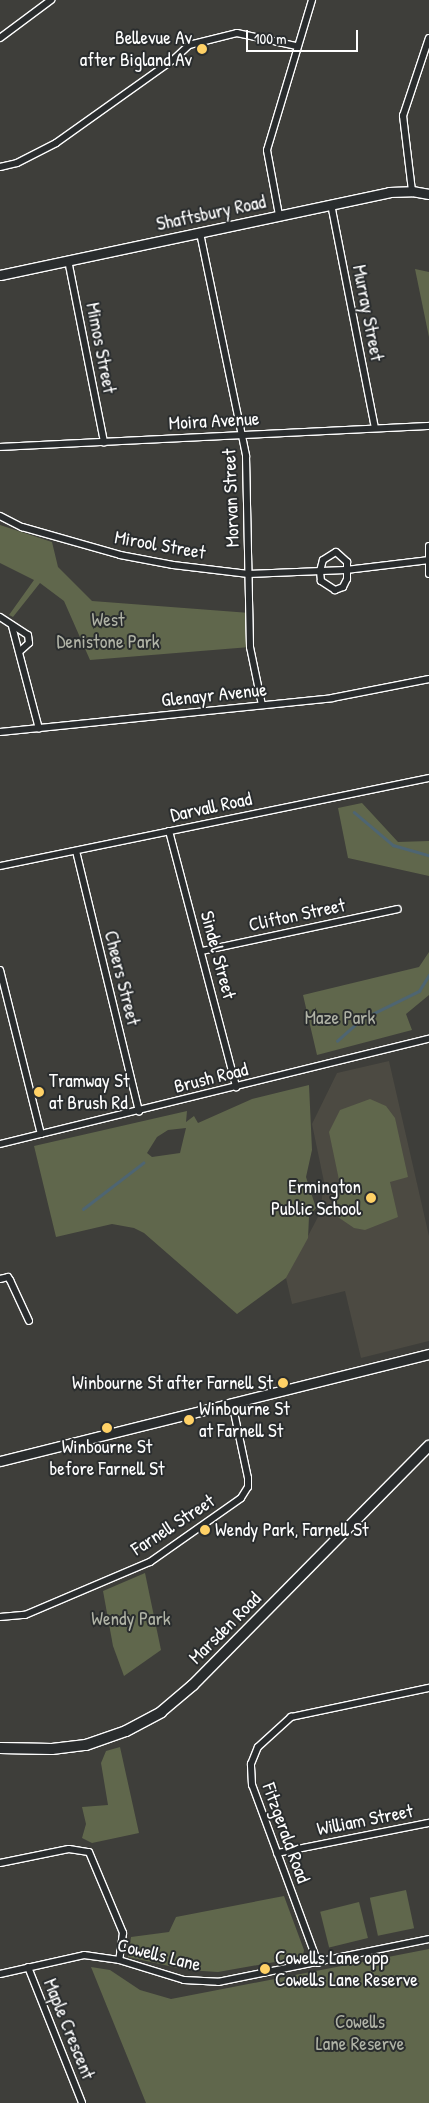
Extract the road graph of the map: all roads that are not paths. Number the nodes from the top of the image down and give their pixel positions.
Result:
1 (51, 0) edge
2 (312, 0) edge
3 (0, 38) edge
4 (429, 38) edge
5 (296, 46) junction
6 (0, 167) edge
7 (412, 191) junction
8 (429, 194) edge
9 (331, 204) junction
10 (279, 215) junction
11 (200, 233) junction
12 (68, 260) junction
13 (0, 275) edge
14 (429, 426) edge
15 (375, 428) junction
16 (242, 435) junction
17 (104, 442) junction
18 (0, 447) edge
19 (0, 516) edge
20 (429, 546) edge
21 (428, 560) edge
22 (346, 570) junction
23 (320, 571) junction
24 (248, 574) junction
25 (429, 574) edge
26 (0, 617) edge
27 (12, 626) junction
28 (20, 651) junction
29 (429, 679) edge
30 (262, 706) junction
31 (39, 729) junction
32 (0, 732) edge
33 (429, 778) edge
34 (169, 831) junction
35 (76, 851) junction
36 (0, 866) edge
37 (398, 909) dead end
38 (202, 951) junction
39 (0, 970) edge
40 (429, 1039) edge
41 (236, 1087) junction
42 (139, 1111) junction
43 (41, 1134) junction
44 (0, 1144) edge
45 (0, 1279) edge
46 (29, 1321) dead end
47 (429, 1354) edge
48 (232, 1402) junction
49 (429, 1446) edge
50 (0, 1461) edge
51 (0, 1616) edge
52 (429, 1688) edge
53 (0, 1748) edge
54 (429, 1823) edge
55 (277, 1852) junction
56 (0, 1863) edge
57 (429, 1939) edge
58 (119, 1960) junction
59 (318, 1963) junction
60 (28, 1967) junction
61 (0, 1974) edge
62 (82, 2103) edge

1 - 3 street
2 - 5 street
4 - 7 street
5 - 6 street
5 - 10 street
7 - 8 street, Shaftsbury Road
7 - 9 street, Shaftsbury Road
9 - 10 street, Shaftsbury Road
9 - 15 street, Murray Street
10 - 11 street, Shaftsbury Road
11 - 12 street, Shaftsbury Road
11 - 16 street, Morvan Street
12 - 13 street, Shaftsbury Road
12 - 17 street, Mimos Street
14 - 15 street, Moira Avenue
15 - 16 street, Moira Avenue
16 - 17 street, Moira Avenue
16 - 24 street, Morvan Street
17 - 18 street, Moira Avenue
19 - 24 street, Mirool Street
20 - 21 street
21 - 22 street, Mirool Street
21 - 25 street
22 - 23 street, Mirool Street
22 - 23 street
22 - 23 street
23 - 24 street, Mirool Street
24 - 30 street, Morvan Street
26 - 27 street
27 - 28 street
27 - 28 street
28 - 31 street
29 - 30 street, Glenayr Avenue
30 - 31 street, Glenayr Avenue
31 - 32 street, Glenayr Avenue
33 - 34 street, Darvall Road
34 - 35 street, Darvall Road
34 - 38 street, Sindel Street
35 - 36 street, Darvall Road
35 - 42 street, Cheers Street
37 - 38 street, Clifton Street
38 - 41 street, Sindel Street
39 - 43 street
40 - 41 street, Brush Road
41 - 42 street, Brush Road
42 - 43 street, Brush Road
43 - 44 street, Brush Road
45 - 46 street
47 - 48 street
48 - 50 street
48 - 51 street, Farnell Street
49 - 53 main road, Marsden Road
52 - 55 street, Fitzgerald Road
54 - 55 street, William Street
55 - 59 street, Fitzgerald Road
56 - 58 street
57 - 59 street, Cowells Lane
58 - 59 street, Cowells Lane
58 - 60 street, Cowells Lane
60 - 61 street, Cowells Lane
60 - 62 street, Maple Crescent

